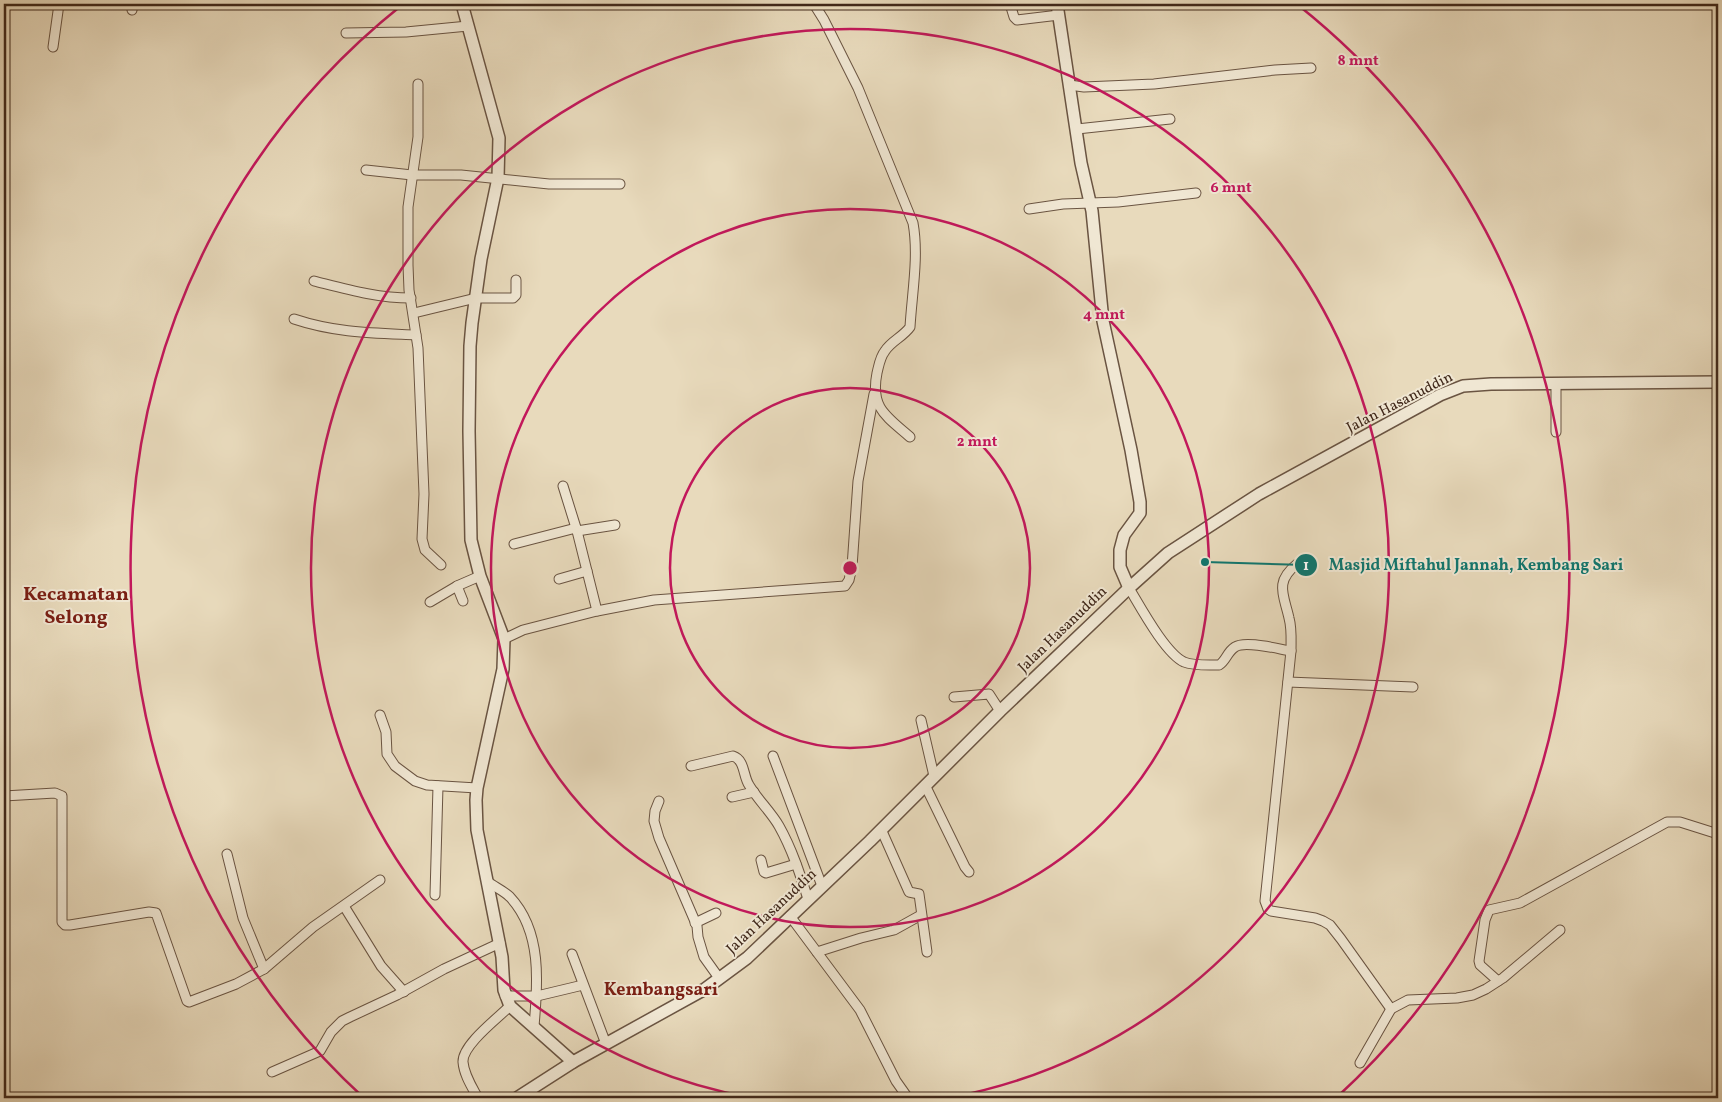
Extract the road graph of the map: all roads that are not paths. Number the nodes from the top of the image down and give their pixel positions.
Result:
1 (59, 4) edge
2 (462, 4) edge
3 (814, 4) edge
4 (1010, 4) edge
5 (1058, 9) edge
6 (468, 26) junction
7 (346, 33) dead end
8 (53, 47) dead end
9 (1312, 68) dead end
10 (418, 84) dead end
11 (1069, 85) junction
12 (1170, 119) dead end
13 (1077, 129) junction
14 (366, 170) dead end
15 (412, 175) junction
16 (498, 180) junction
17 (620, 184) dead end
18 (1196, 193) dead end
19 (1090, 202) junction
20 (1029, 209) dead end
21 (516, 280) dead end
22 (314, 281) dead end
23 (411, 298) junction
24 (476, 298) junction
25 (414, 313) junction
26 (294, 319) dead end
27 (416, 335) junction
28 (1718, 382) edge
29 (1556, 384) junction
30 (874, 394) junction
31 (1556, 432) dead end
32 (910, 437) dead end
33 (562, 486) dead end
34 (615, 525) dead end
35 (577, 529) junction
36 (514, 544) dead end
37 (1297, 564) dead end
38 (442, 565) dead end
39 (587, 571) junction
40 (480, 576) junction
41 (558, 579) dead end
42 (457, 586) junction
43 (1128, 588) junction
44 (463, 601) dead end
45 (430, 602) dead end
46 (597, 611) junction
47 (504, 639) junction
48 (1291, 651) junction
49 (1288, 682) junction
50 (1413, 687) dead end
51 (954, 697) dead end
52 (1003, 709) junction
53 (380, 715) dead end
54 (921, 720) dead end
55 (773, 756) dead end
56 (691, 766) dead end
57 (934, 776) junction
58 (925, 785) junction
59 (438, 786) junction
60 (477, 788) junction
61 (754, 792) junction
62 (4, 796) edge
63 (732, 797) dead end
64 (659, 801) dead end
65 (881, 829) junction
66 (1718, 834) edge
67 (227, 854) dead end
68 (761, 860) dead end
69 (796, 864) junction
70 (968, 872) dead end
71 (380, 880) dead end
72 (488, 882) junction
73 (822, 886) junction
74 (435, 895) dead end
75 (808, 898) junction
76 (344, 906) junction
77 (716, 913) dead end
78 (921, 915) junction
79 (790, 916) junction
80 (696, 923) junction
81 (1560, 930) dead end
82 (500, 943) junction
83 (817, 952) junction
84 (927, 952) dead end
85 (572, 954) dead end
86 (264, 969) junction
87 (719, 978) junction
88 (1498, 982) junction
89 (584, 985) junction
90 (404, 992) junction
91 (537, 996) junction
92 (508, 1001) junction
93 (1391, 1009) junction
94 (534, 1026) junction
95 (606, 1044) junction
96 (573, 1062) junction
97 (1360, 1063) dead end
98 (272, 1072) dead end
99 (478, 1098) edge
100 (518, 1098) edge
101 (908, 1098) edge

1 - 8 street
2 - 6 street
3 - 30 street
4 - 5 street
5 - 11 street
6 - 7 street
6 - 16 street
9 - 11 street
10 - 15 street
11 - 13 street
12 - 13 street
13 - 19 street
14 - 15 street
15 - 16 street
15 - 23 street
16 - 17 street
16 - 24 street
18 - 19 street
19 - 20 street
19 - 43 street
21 - 24 street
22 - 23 street
23 - 25 street
24 - 25 street
24 - 40 street
25 - 27 street
26 - 27 street
27 - 38 street
28 - 29 street, Jalan Hasanuddin
29 - 31 street
29 - 43 street, Jalan Hasanuddin
30 - 32 street
30 - 46 street
33 - 35 street
34 - 35 street
35 - 36 street
35 - 39 street
37 - 48 street
39 - 41 street
39 - 46 street
40 - 42 street
40 - 47 street
42 - 44 street
42 - 45 street
43 - 48 street
43 - 52 street, Jalan Hasanuddin
46 - 47 street
47 - 60 street
48 - 49 street
49 - 50 street
49 - 93 street
51 - 52 street
52 - 57 street, Jalan Hasanuddin
53 - 59 street
54 - 57 street
55 - 73 street
56 - 61 street
57 - 58 street, Jalan Hasanuddin
58 - 65 street, Jalan Hasanuddin
58 - 70 street
59 - 60 street
59 - 74 street
60 - 72 street
61 - 63 street
61 - 69 street
62 - 86 street
64 - 80 street
65 - 73 street, Jalan Hasanuddin
65 - 78 street
66 - 88 street
67 - 86 street
68 - 69 street
69 - 75 street
71 - 76 street
72 - 82 street
72 - 91 street
73 - 75 street, Jalan Hasanuddin
75 - 79 street, Jalan Hasanuddin
76 - 86 street
76 - 90 street
77 - 80 street
78 - 83 street
78 - 84 street
79 - 83 street
79 - 87 street, Jalan Hasanuddin
80 - 87 street
81 - 88 street
82 - 90 street
82 - 92 street
83 - 101 street
85 - 89 street
87 - 95 street, Jalan Hasanuddin
88 - 93 street
89 - 91 street
89 - 95 street
90 - 98 street
91 - 92 street
91 - 94 street
92 - 94 street
92 - 99 street
93 - 97 street
94 - 96 street
95 - 96 street, Jalan Hasanuddin
96 - 100 street, Jalan Hasanuddin

